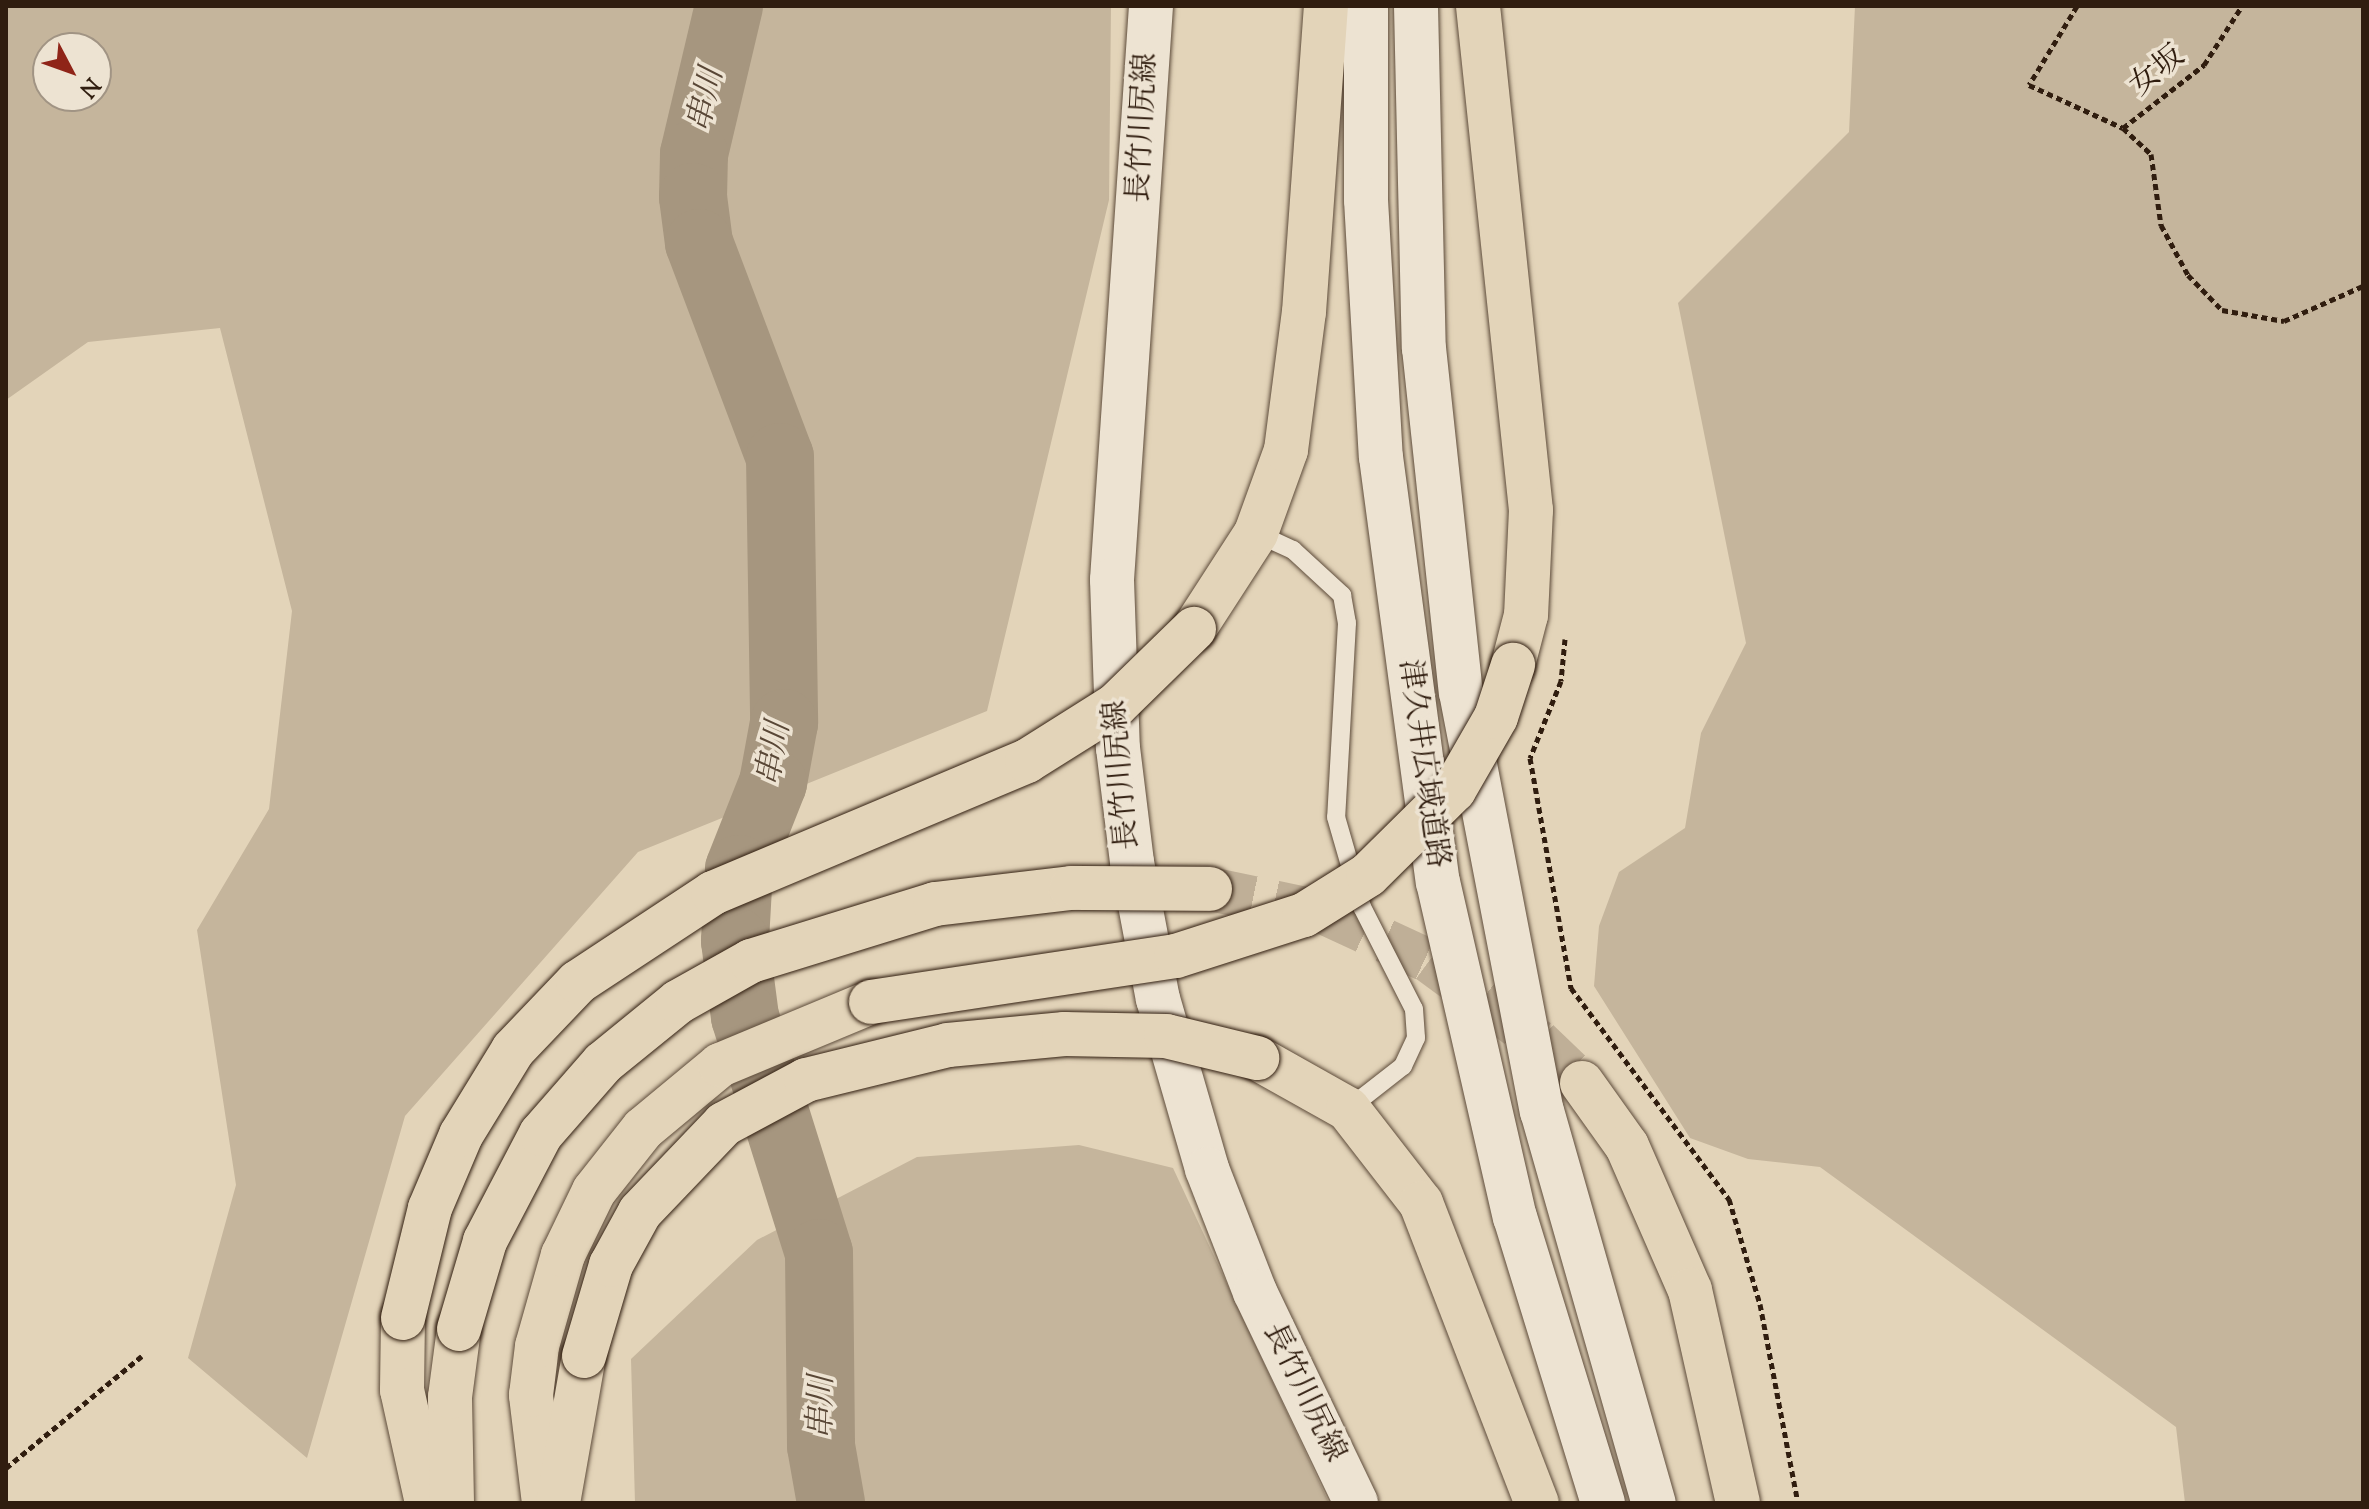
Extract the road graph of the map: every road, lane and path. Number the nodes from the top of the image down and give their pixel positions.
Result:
1 (1151, 6) edge
2 (1326, 6) edge
3 (1366, 6) edge
4 (1416, 6) edge
5 (1478, 6) edge
6 (2077, 6) edge
7 (2242, 6) edge
8 (2123, 128) junction
9 (2363, 286) edge
10 (1256, 533) junction
11 (1210, 889) tunnel mouth
12 (1595, 1018) dead end
13 (1582, 1083) tunnel mouth
14 (1348, 1109) junction
15 (142, 1356) dead end
16 (6, 1468) edge
17 (427, 1503) edge
18 (452, 1503) edge
19 (544, 1503) edge
20 (558, 1503) edge
21 (1356, 1503) edge
22 (1537, 1503) edge
23 (1603, 1503) edge
24 (1654, 1503) edge
25 (1738, 1503) edge
26 (1798, 1503) edge

1 - 21 main road, 長竹川尻線
2 - 10 highway
3 - 23 main road, 津久井広域道路
4 - 24 main road, 津久井広域道路
5 - 19 highway, bridge
6 - 8 path
7 - 8 path, 女坂
8 - 9 path
10 - 14 lane
10 - 17 highway, bridge
11 - 18 highway, bridge
12 - 26 path
13 - 25 highway
14 - 20 highway, bridge
14 - 22 highway
15 - 16 path

